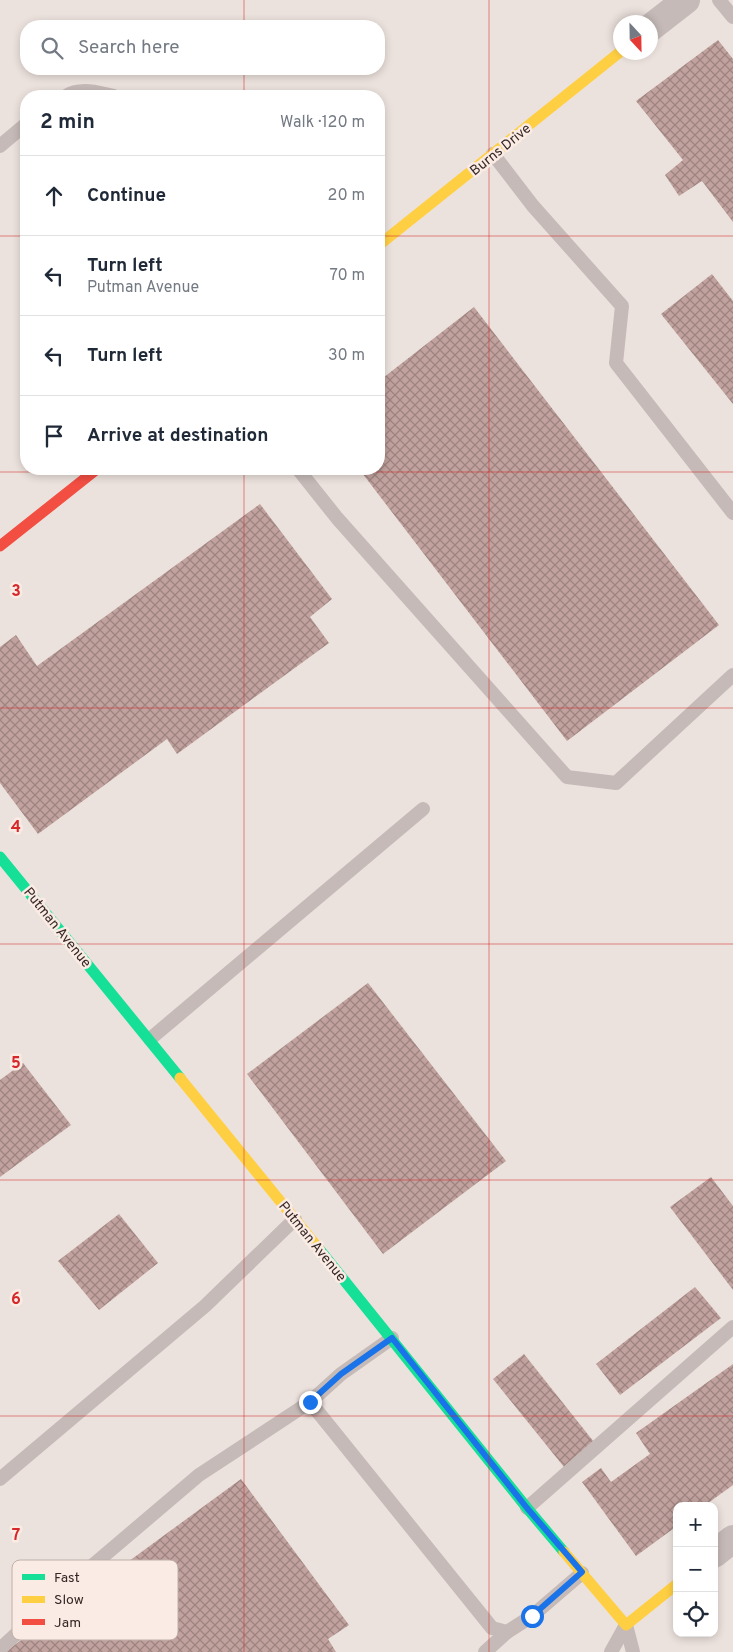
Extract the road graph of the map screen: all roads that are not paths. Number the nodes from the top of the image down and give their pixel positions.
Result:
1 (686, 0) edge
2 (719, 0) edge
3 (733, 17) edge
4 (658, 22) edge
5 (613, 58) edge
6 (20, 129) edge
7 (0, 146) edge
8 (493, 154) junction
9 (385, 240) edge
10 (89, 475) edge
11 (303, 475) edge
12 (733, 513) edge
13 (0, 546) edge
14 (733, 674) edge
15 (423, 809) dead end
16 (0, 857) edge
17 (150, 1039) junction
18 (295, 1219) junction
19 (733, 1327) edge
20 (392, 1338) junction
21 (310, 1402) junction
22 (0, 1479) edge
23 (527, 1508) junction
24 (733, 1538) edge
25 (718, 1551) edge
26 (99, 1560) edge
27 (582, 1572) junction
28 (673, 1587) edge
29 (626, 1625) junction
30 (507, 1632) junction
31 (12, 1638) edge
32 (0, 1649) edge
33 (485, 1652) edge
34 (611, 1652) edge
35 (633, 1652) edge

1 - 4 street
2 - 3 lane
5 - 8 street, Burns Drive
6 - 7 lane
8 - 9 street, Burns Drive
8 - 12 lane
10 - 13 street
11 - 14 lane
15 - 17 lane
16 - 17 street, Putman Avenue
17 - 18 street, Putman Avenue
18 - 20 street, Putman Avenue
18 - 22 lane
19 - 23 lane
20 - 21 lane
20 - 23 street, Putman Avenue
21 - 26 lane
21 - 30 lane
23 - 27 street, Putman Avenue
24 - 25 street
27 - 29 street, Putman Avenue
27 - 30 lane
28 - 29 street
29 - 34 lane
29 - 35 lane
30 - 33 lane
31 - 32 lane

